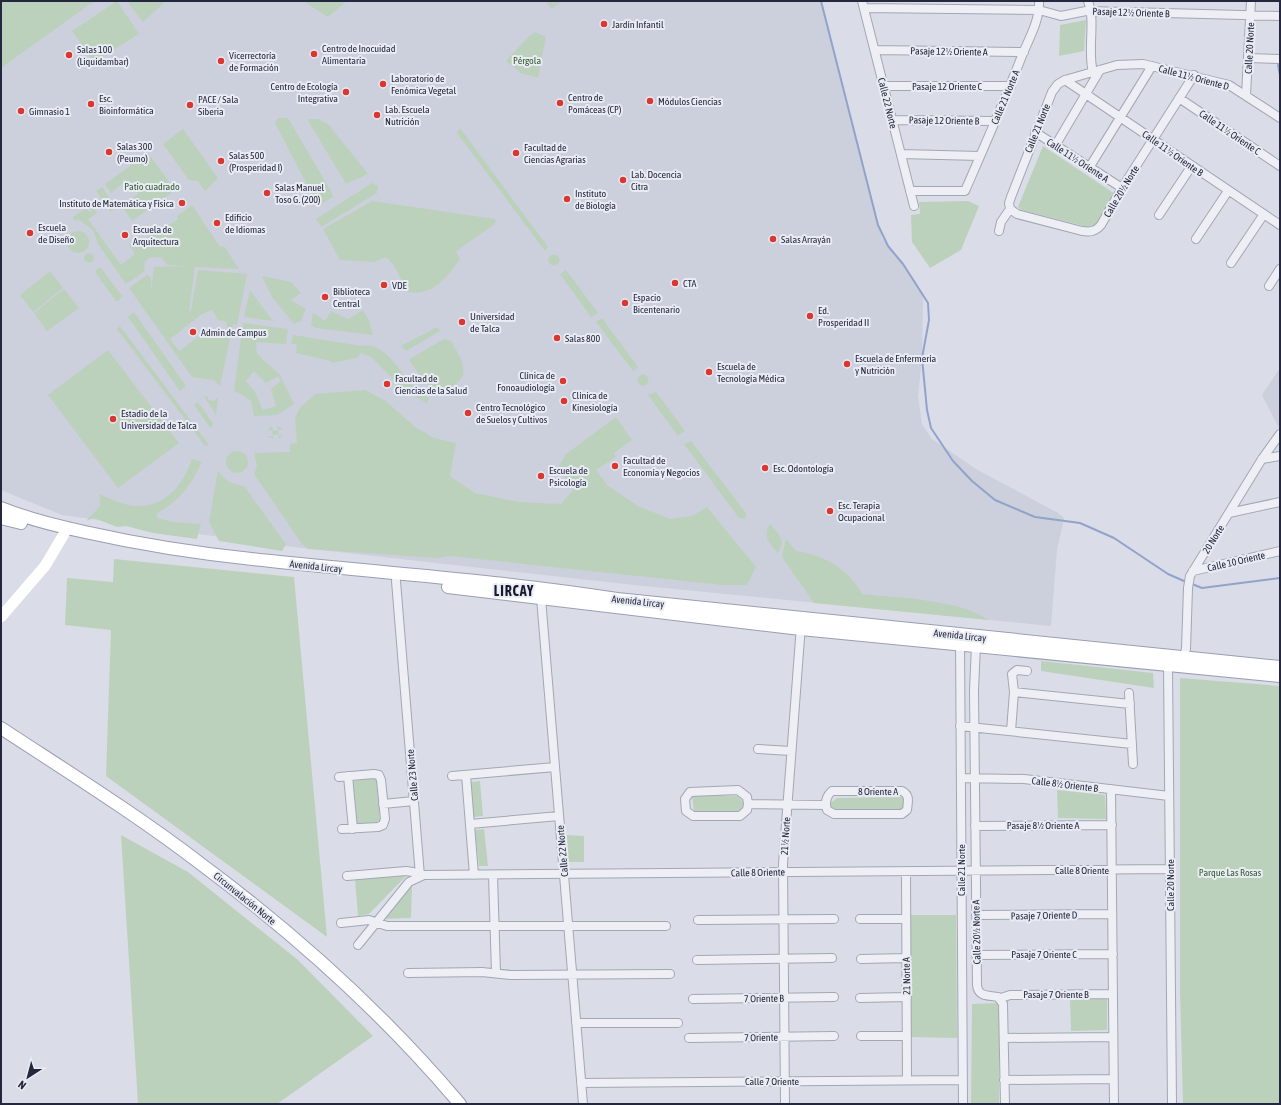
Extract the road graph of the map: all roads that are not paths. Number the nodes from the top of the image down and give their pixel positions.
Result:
1 (1039, 1) edge
2 (1088, 1) edge
3 (1251, 1) edge
4 (863, 5) edge
5 (1039, 10) junction
6 (1091, 11) junction
7 (1251, 15) junction
8 (1280, 16) edge
9 (875, 50) junction
10 (1024, 52) junction
11 (1248, 58) junction
12 (1280, 59) edge
13 (1152, 66) junction
14 (1096, 72) junction
15 (1194, 75) junction
16 (1065, 80) junction
17 (884, 86) junction
18 (1011, 86) junction
19 (1087, 95) junction
20 (1246, 95) junction
21 (1179, 98) junction
22 (1121, 117) junction
23 (1280, 118) edge
24 (892, 120) junction
25 (995, 121) junction
26 (1035, 132) junction
27 (1153, 139) junction
28 (1055, 146) junction
29 (901, 154) junction
30 (980, 156) junction
31 (1280, 166) edge
32 (1191, 167) junction
33 (1089, 168) junction
34 (1122, 188) junction
35 (910, 191) junction
36 (1228, 191) junction
37 (914, 206) dead end
38 (1010, 209) junction
39 (1264, 214) junction
40 (1159, 215) dead end
41 (1280, 225) edge
42 (999, 231) dead end
43 (1196, 239) dead end
44 (1231, 263) dead end
45 (1280, 269) edge
46 (1269, 286) dead end
47 (1280, 434) edge
48 (1280, 456) edge
49 (1262, 459) junction
50 (1280, 502) edge
51 (1, 508) edge
52 (1229, 513) junction
53 (1, 518) edge
54 (64, 534) junction
55 (1280, 551) edge
56 (1193, 571) junction
57 (396, 581) junction
58 (543, 593) junction
59 (1, 617) edge
60 (801, 623) junction
61 (960, 639) junction
62 (976, 645) junction
63 (1183, 658) junction
64 (1168, 665) junction
65 (1280, 667) edge
66 (1027, 671) dead end
67 (960, 674) junction
68 (974, 675) junction
69 (1280, 676) edge
70 (1014, 692) junction
71 (1129, 693) dead end
72 (1130, 704) junction
73 (960, 726) junction
74 (1, 728) edge
75 (975, 728) junction
76 (1011, 731) junction
77 (1132, 744) junction
78 (758, 749) dead end
79 (792, 751) junction
80 (1133, 764) dead end
81 (555, 767) junction
82 (466, 775) junction
83 (348, 776) junction
84 (452, 776) dead end
85 (339, 777) dead end
86 (961, 778) junction
87 (975, 778) junction
88 (1111, 789) junction
89 (1169, 796) junction
90 (414, 801) junction
91 (383, 804) junction
92 (748, 804) junction
93 (826, 805) junction
94 (788, 806) junction
95 (559, 816) junction
96 (470, 824) junction
97 (1112, 825) junction
98 (975, 826) junction
99 (342, 829) dead end
100 (353, 829) junction
101 (1112, 869) junction
102 (1170, 869) junction
103 (906, 871) junction
104 (961, 871) junction
105 (976, 871) junction
106 (783, 872) junction
107 (494, 874) junction
108 (564, 874) junction
109 (474, 875) junction
110 (347, 876) dead end
111 (420, 876) junction
112 (1112, 914) junction
113 (976, 916) junction
114 (860, 918) dead end
115 (834, 919) dead end
116 (906, 919) junction
117 (698, 920) dead end
118 (784, 920) junction
119 (341, 923) dead end
120 (376, 923) junction
121 (495, 925) junction
122 (568, 925) junction
123 (666, 926) dead end
124 (358, 945) dead end
125 (1112, 954) junction
126 (976, 955) junction
127 (832, 958) dead end
128 (906, 958) junction
129 (784, 959) junction
130 (861, 959) dead end
131 (697, 960) dead end
132 (408, 972) dead end
133 (496, 973) junction
134 (572, 974) junction
135 (670, 974) dead end
136 (1113, 994) junction
137 (834, 997) dead end
138 (907, 997) junction
139 (784, 998) junction
140 (860, 998) dead end
141 (1001, 998) junction
142 (693, 999) dead end
143 (576, 1023) junction
144 (678, 1023) dead end
145 (834, 1036) dead end
146 (860, 1036) dead end
147 (907, 1036) junction
148 (785, 1037) junction
149 (1113, 1037) junction
150 (689, 1038) dead end
151 (1004, 1038) junction
152 (1114, 1079) junction
153 (907, 1080) junction
154 (963, 1080) junction
155 (1004, 1080) junction
156 (785, 1081) junction
157 (581, 1083) junction
158 (460, 1104) edge
159 (583, 1104) edge
160 (785, 1104) edge
161 (963, 1104) edge
162 (1005, 1104) edge
163 (1114, 1104) edge
164 (1172, 1104) edge

1 - 5 street, Calle 21 Norte A
2 - 6 street
3 - 7 street, Calle 20 Norte
4 - 5 street, Pasaje 12½ Oriente B
4 - 9 street, Calle 22 Norte
5 - 6 street, Pasaje 12½ Oriente B
5 - 10 street, Calle 21 Norte A
6 - 7 street, Pasaje 12½ Oriente B
6 - 14 street
7 - 8 street, Pasaje 12½ Oriente B
7 - 11 street, Calle 20 Norte
9 - 10 street, Pasaje 12½ Oriente A
9 - 17 street, Calle 22 Norte
10 - 18 street, Calle 21 Norte A
11 - 12 street
11 - 20 street, Calle 20 Norte
13 - 14 street, Calle 11½ Oriente D
13 - 15 street, Calle 11½ Oriente D
13 - 22 street
14 - 16 street, Calle 21 Norte
14 - 19 street
15 - 20 street, Calle 11½ Oriente D
15 - 21 street, Calle 20½ Norte
16 - 19 street, Calle 11½ Oriente B
16 - 26 street, Calle 21 Norte
17 - 18 street, Pasaje 12 Oriente C
17 - 24 street, Calle 22 Norte
18 - 25 street, Calle 21 Norte A
19 - 22 street, Calle 11½ Oriente B
19 - 28 street
20 - 23 street, Calle 11½ Oriente D
21 - 27 street, Calle 20½ Norte
21 - 31 street, Calle 11½ Oriente C
22 - 27 street, Calle 11½ Oriente B
22 - 33 street
24 - 25 street, Pasaje 12 Oriente B
24 - 29 street, Calle 22 Norte
25 - 30 street, Calle 21 Norte A
26 - 28 street, Calle 11½ Oriente A
26 - 38 street, Calle 21 Norte
27 - 32 street, Calle 11½ Oriente B
27 - 34 street, Calle 20½ Norte
28 - 33 street, Calle 11½ Oriente A
29 - 30 street
29 - 35 street, Calle 22 Norte
30 - 35 street, Calle 21 Norte A
32 - 36 street, Calle 11½ Oriente B
32 - 40 street
33 - 34 street, Calle 11½ Oriente A
34 - 38 street, Calle 20½ Norte
35 - 37 street, Calle 22 Norte
36 - 39 street, Calle 11½ Oriente B
36 - 43 street
38 - 42 street
39 - 41 street, Calle 11½ Oriente B
39 - 44 street
45 - 46 street
47 - 49 street, 20 Norte
48 - 49 street
49 - 52 street, 20 Norte
50 - 52 street
51 - 58 main road, Avenida Lircay
52 - 56 street, 20 Norte
53 - 54 main road, Avenida Lircay
54 - 57 main road, Avenida Lircay
54 - 59 street
55 - 56 street, Calle 10 Oriente
56 - 63 street, 20 Norte
57 - 58 main road, Avenida Lircay
57 - 90 street, Calle 23 Norte
58 - 60 main road, Avenida Lircay
58 - 81 street, Calle 22 Norte
60 - 61 main road, Avenida Lircay
60 - 79 street, 21½ Norte
61 - 62 main road, Avenida Lircay
61 - 63 main road, Avenida Lircay
61 - 67 street, Calle 21 Norte
62 - 64 main road, Avenida Lircay
62 - 68 street, Calle 21 Norte
63 - 65 main road, Avenida Lircay
64 - 69 main road, Avenida Lircay
64 - 89 street, Calle 20 Norte
66 - 70 street
67 - 68 street
67 - 73 street, Calle 21 Norte
68 - 75 street, Calle 21 Norte
70 - 72 street
70 - 76 street
71 - 72 street
72 - 77 street
73 - 75 street
73 - 86 street, Calle 21 Norte
74 - 158 main road, Circunvalación Norte
75 - 76 street
75 - 87 street, Calle 21 Norte
76 - 77 street
77 - 80 street
78 - 79 street
79 - 94 street, 21½ Norte
81 - 82 street
81 - 95 street, Calle 22 Norte
82 - 84 street
82 - 96 street
83 - 85 street
83 - 91 street
83 - 100 street
86 - 87 street, Calle 8½ Oriente B
86 - 104 street, Calle 21 Norte
87 - 88 street, Calle 8½ Oriente B
87 - 98 street, Calle 21 Norte
88 - 89 street, Calle 8½ Oriente B
88 - 97 street
89 - 102 street, Calle 20 Norte
90 - 91 street
90 - 111 street, Calle 23 Norte
91 - 100 street
92 - 92 street
92 - 94 street
93 - 93 street, 8 Oriente A
93 - 94 street
94 - 106 street, 21½ Norte
95 - 96 street
95 - 108 street, Calle 22 Norte
96 - 109 street
97 - 98 street, Pasaje 8½ Oriente A
97 - 101 street
98 - 105 street, Calle 21 Norte
99 - 100 street
101 - 102 street, Calle 8 Oriente
101 - 105 street, Calle 8 Oriente
101 - 112 street
102 - 164 street, Calle 20 Norte
103 - 104 street, Calle 8 Oriente
103 - 106 street, Calle 8 Oriente
103 - 116 street, 21 Norte A
104 - 105 street, Calle 8 Oriente
104 - 154 street, Calle 21 Norte
105 - 113 street, Calle 20½ Norte A
106 - 108 street, Calle 8 Oriente
106 - 118 street, 21½ Norte
107 - 108 street, Calle 8 Oriente
107 - 109 street, Calle 8 Oriente
107 - 121 street
108 - 122 street, Calle 22 Norte
109 - 111 street, Calle 8 Oriente
110 - 111 street, Calle 8 Oriente
111 - 120 street
112 - 113 street, Pasaje 7 Oriente D
112 - 125 street
113 - 126 street, Calle 20½ Norte A
114 - 116 street
115 - 118 street
116 - 128 street, 21 Norte A
117 - 118 street
118 - 129 street, 21½ Norte
119 - 120 street
120 - 121 street
120 - 124 street
121 - 122 street
121 - 133 street
122 - 123 street
122 - 134 street, Calle 22 Norte
125 - 126 street, Pasaje 7 Oriente C
125 - 136 street
126 - 141 street, Calle 20½ Norte A
127 - 129 street
128 - 130 street
128 - 138 street, 21 Norte A
129 - 131 street
129 - 139 street, 21½ Norte
132 - 133 street
133 - 134 street
134 - 135 street
134 - 143 street, Calle 22 Norte
136 - 141 street, Pasaje 7 Oriente B
136 - 149 street
137 - 139 street, 7 Oriente B
138 - 140 street
138 - 147 street, 21 Norte A
139 - 142 street, 7 Oriente B
139 - 148 street, 21½ Norte
141 - 151 street
143 - 144 street
143 - 157 street, Calle 22 Norte
145 - 148 street, 7 Oriente
146 - 147 street
147 - 153 street, 21 Norte A
148 - 150 street, 7 Oriente
148 - 156 street, 21½ Norte
149 - 151 street
149 - 152 street
151 - 155 street
152 - 155 street
152 - 163 street
153 - 154 street, Calle 7 Oriente
153 - 156 street, Calle 7 Oriente
154 - 161 street, Calle 21 Norte
155 - 162 street
156 - 157 street, Calle 7 Oriente
156 - 160 street, 21½ Norte
157 - 159 street, Calle 22 Norte

